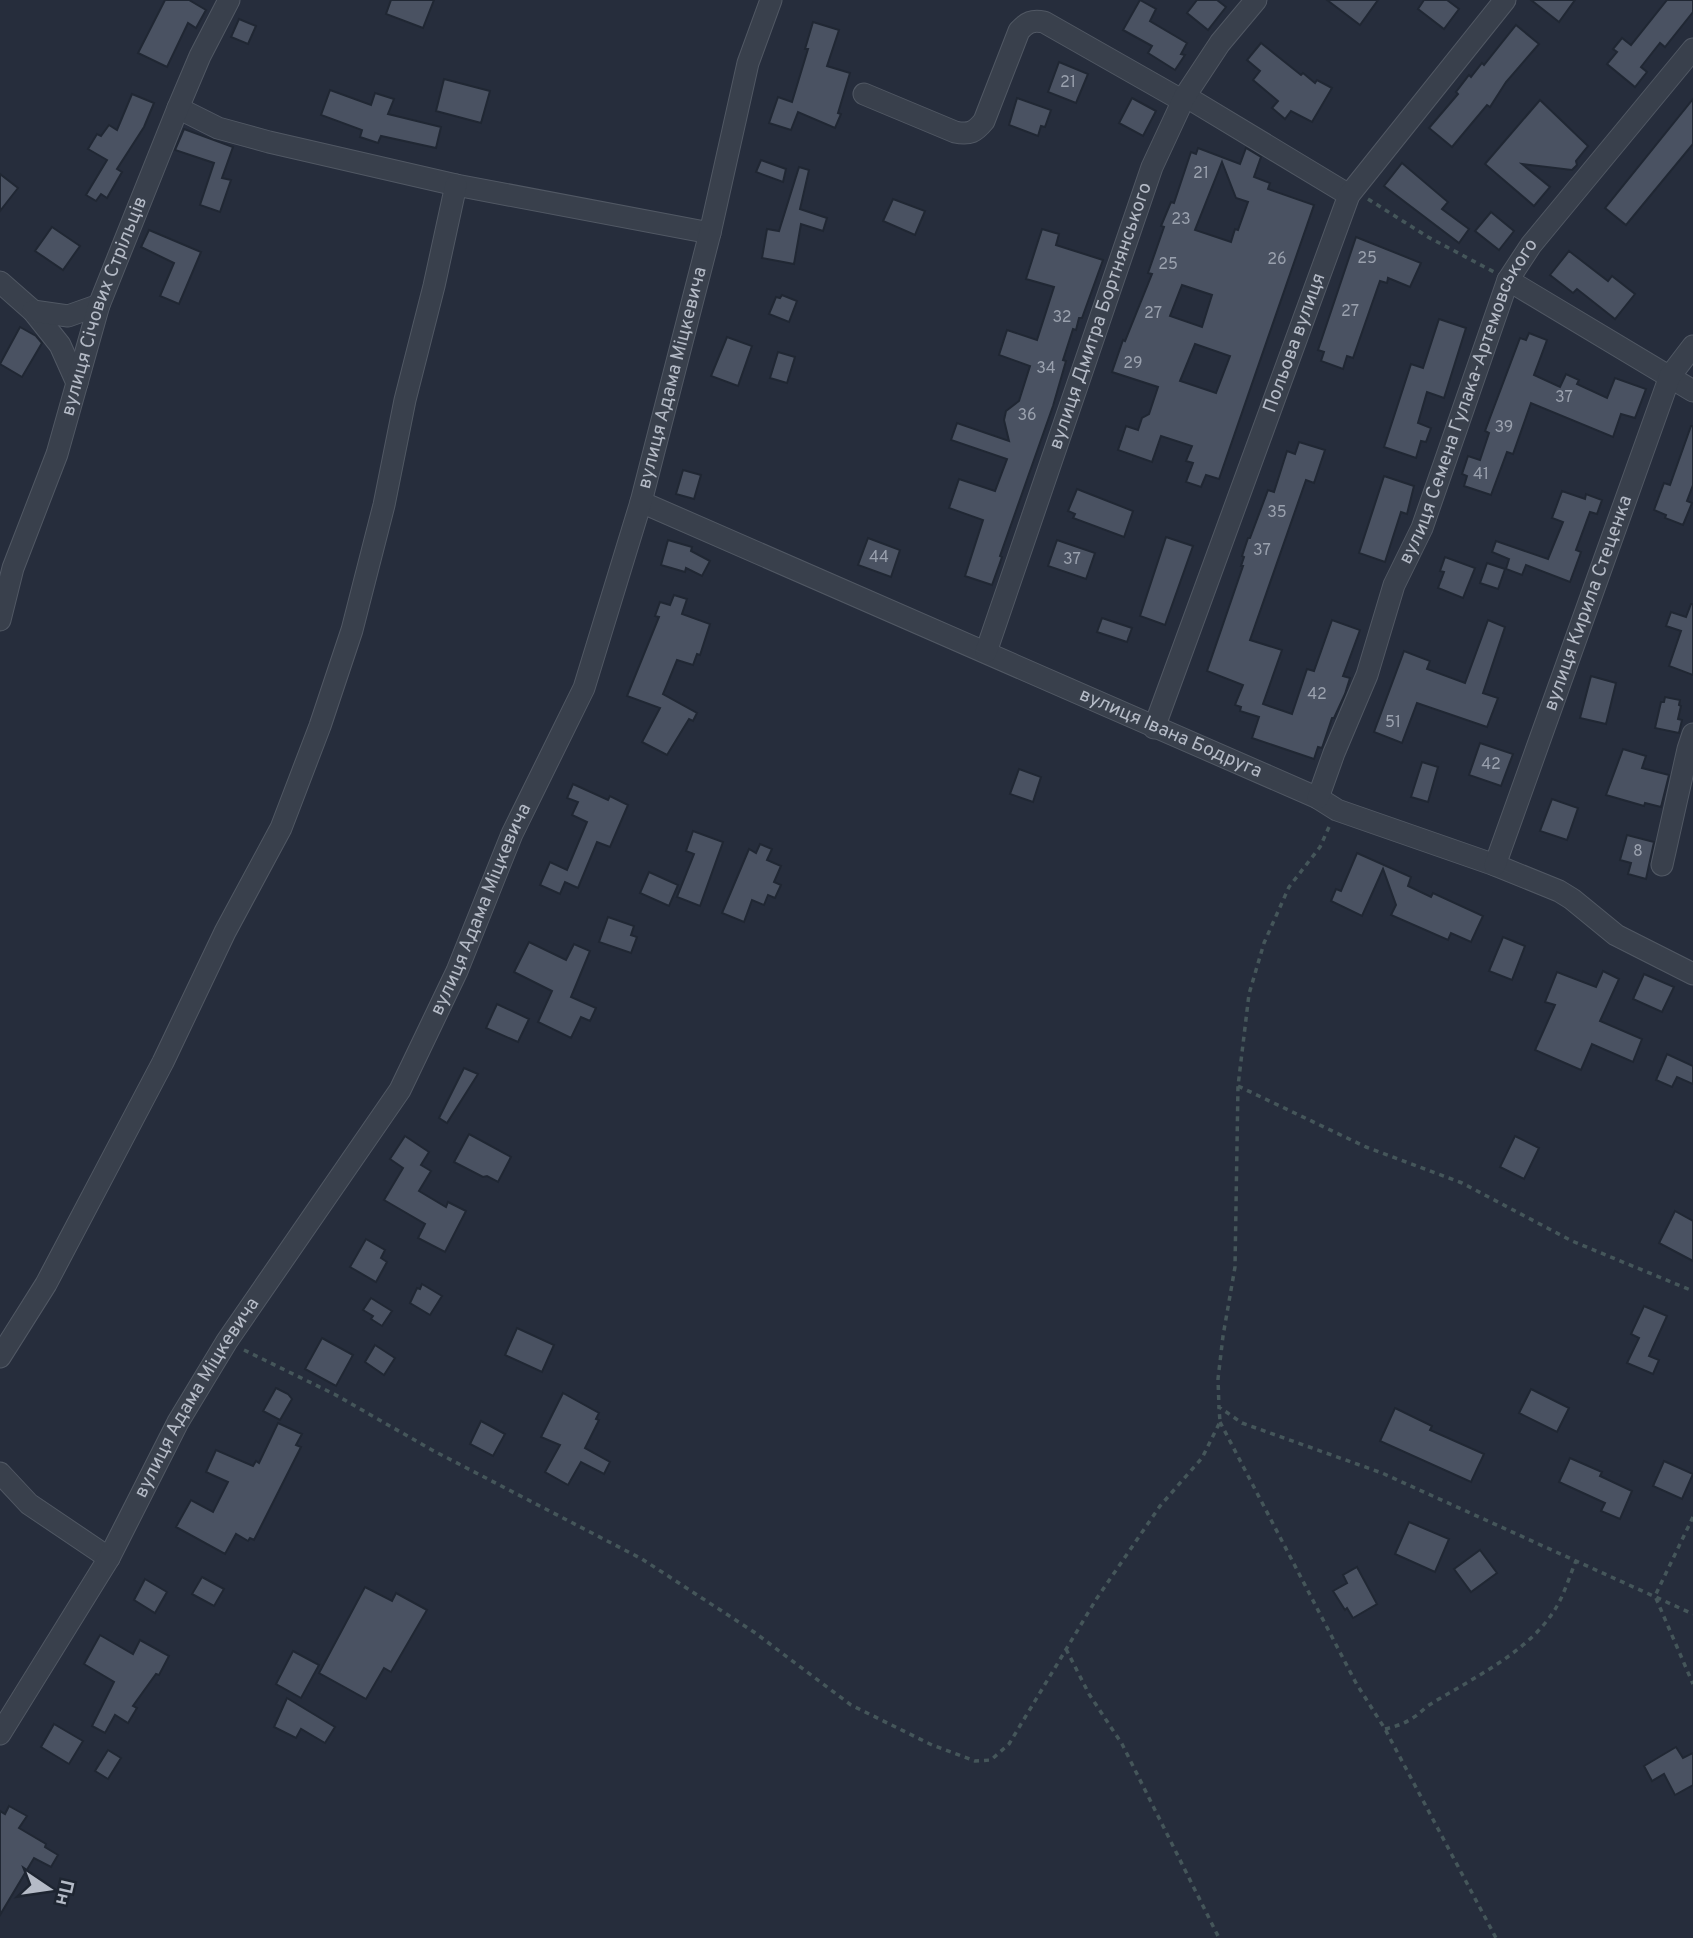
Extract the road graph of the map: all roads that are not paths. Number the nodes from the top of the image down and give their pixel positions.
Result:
1 (229, 0) edge
2 (771, 0) edge
3 (1256, 0) edge
4 (1505, 0) edge
5 (1693, 49) edge
6 (864, 94) dead end
7 (1184, 99) junction
8 (178, 108) junction
9 (456, 185) junction
10 (1352, 192) junction
11 (710, 233) junction
12 (1508, 280) junction
13 (0, 282) edge
14 (99, 305) junction
15 (33, 311) junction
16 (1693, 346) edge
17 (1670, 376) junction
18 (77, 383) junction
19 (1693, 391) edge
20 (640, 502) junction
21 (0, 620) edge
22 (986, 652) junction
23 (1154, 728) junction
24 (1693, 734) edge
25 (1318, 798) junction
26 (1495, 865) junction
27 (1662, 865) dead end
28 (1693, 974) edge
29 (0, 1357) edge
30 (0, 1474) edge
31 (109, 1558) junction
32 (0, 1734) edge

1 - 8 street, вулиця Січових Стрільців
2 - 11 street, вулиця Адама Міцкевича
3 - 7 street, вулиця Дмитра Бортнянського
4 - 10 street, Польова вулиця
5 - 12 street, вулиця Семена Гулака-Артемовського
6 - 7 street
7 - 10 street
7 - 22 street, вулиця Дмитра Бортнянського
8 - 9 street
8 - 14 street, вулиця Січових Стрільців
9 - 11 street
9 - 29 street
10 - 23 street, Польова вулиця
11 - 20 street, вулиця Адама Міцкевича
12 - 17 street
12 - 25 street, вулиця Семена Гулака-Артемовського
13 - 15 street
14 - 15 street
14 - 18 street, вулиця Січових Стрільців
15 - 18 street
16 - 17 street, вулиця Кирила Стеценка
17 - 19 street
17 - 26 street, вулиця Кирила Стеценка
18 - 21 street, вулиця Січових Стрільців
20 - 22 street, вулиця Івана Бодруга
20 - 31 street, вулиця Адама Міцкевича
22 - 23 street, вулиця Івана Бодруга
23 - 25 street, вулиця Івана Бодруга
24 - 27 street
25 - 26 street, вулиця Івана Бодруга
26 - 28 street, вулиця Івана Бодруга
30 - 31 street
31 - 32 street, вулиця Адама Міцкевича

